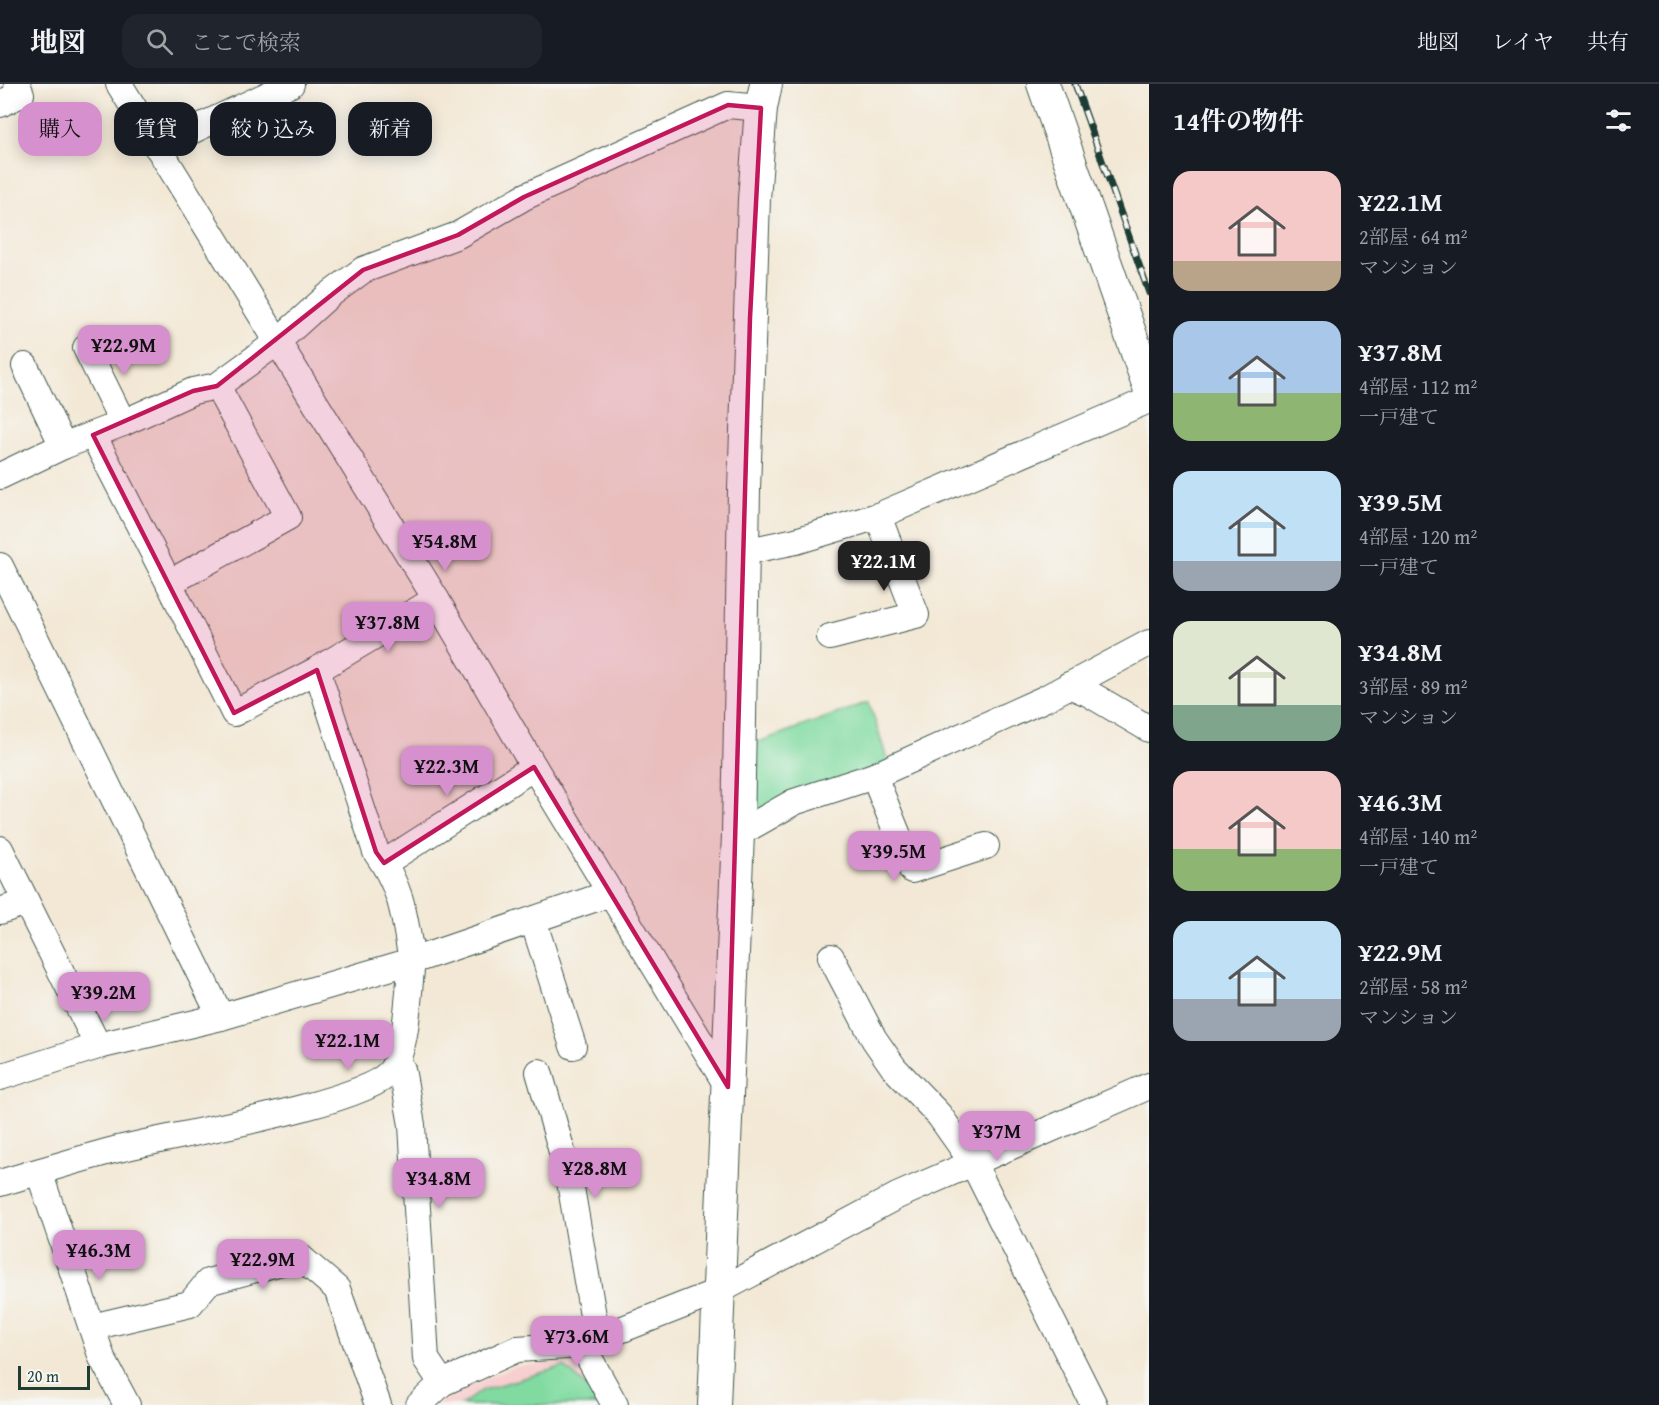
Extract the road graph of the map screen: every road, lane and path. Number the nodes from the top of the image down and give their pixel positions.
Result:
1 (17, 84) edge
2 (118, 84) edge
3 (291, 84) edge
4 (1043, 84) edge
5 (764, 96) edge
6 (129, 102) edge
7 (0, 104) edge
8 (198, 128) edge
9 (162, 156) edge
10 (276, 343) junction
11 (86, 348) dead end
12 (25, 366) dead end
13 (217, 386) junction
14 (1149, 387) edge
15 (1149, 400) edge
16 (123, 423) junction
17 (93, 435) junction
18 (63, 446) junction
19 (0, 476) edge
20 (878, 516) junction
21 (743, 552) junction
22 (0, 566) edge
23 (169, 583) junction
24 (436, 599) junction
25 (830, 637) dead end
26 (1149, 643) edge
27 (317, 670) junction
28 (1069, 685) junction
29 (1149, 729) edge
30 (534, 767) junction
31 (874, 776) junction
32 (738, 834) junction
33 (986, 846) dead end
34 (0, 849) edge
35 (384, 863) junction
36 (611, 893) junction
37 (26, 902) junction
38 (0, 911) edge
39 (533, 920) junction
40 (831, 957) dead end
41 (412, 961) junction
42 (221, 1017) junction
43 (98, 1046) junction
44 (573, 1046) dead end
45 (396, 1063) junction
46 (539, 1072) dead end
47 (0, 1077) edge
48 (728, 1086) junction
49 (1149, 1086) edge
50 (973, 1163) junction
51 (39, 1172) junction
52 (0, 1183) edge
53 (717, 1292) junction
54 (92, 1327) junction
55 (589, 1342) junction
56 (442, 1383) junction
57 (127, 1405) edge
58 (378, 1405) edge
59 (419, 1405) edge
60 (615, 1405) edge
61 (714, 1405) edge
62 (1094, 1405) edge

1 - 7 street
2 - 6 street
3 - 8 street
4 - 14 street
5 - 10 street
5 - 21 street
9 - 10 street
10 - 13 street
10 - 24 street
11 - 16 street
12 - 18 street
13 - 16 street
13 - 23 street
15 - 20 street
16 - 17 street
17 - 18 street
17 - 23 street
18 - 19 street
20 - 21 street
20 - 25 street
21 - 32 street
22 - 42 street
23 - 27 street
24 - 27 street
24 - 30 street
26 - 28 street
27 - 35 street
28 - 29 street
28 - 31 street
30 - 35 street
30 - 36 street
31 - 32 street
31 - 33 street
32 - 48 street
34 - 37 street
35 - 41 street
36 - 39 street
36 - 48 street
37 - 38 street
37 - 43 street
39 - 41 street
39 - 44 street
40 - 50 street
41 - 42 street
41 - 45 street
42 - 43 street
43 - 47 street
45 - 51 street
45 - 56 street
46 - 55 street
48 - 53 street
49 - 50 street
50 - 53 street
50 - 62 street
51 - 52 street
51 - 54 street
53 - 55 street
53 - 61 street
54 - 57 street
54 - 58 street
55 - 56 street
55 - 60 street
56 - 59 street

